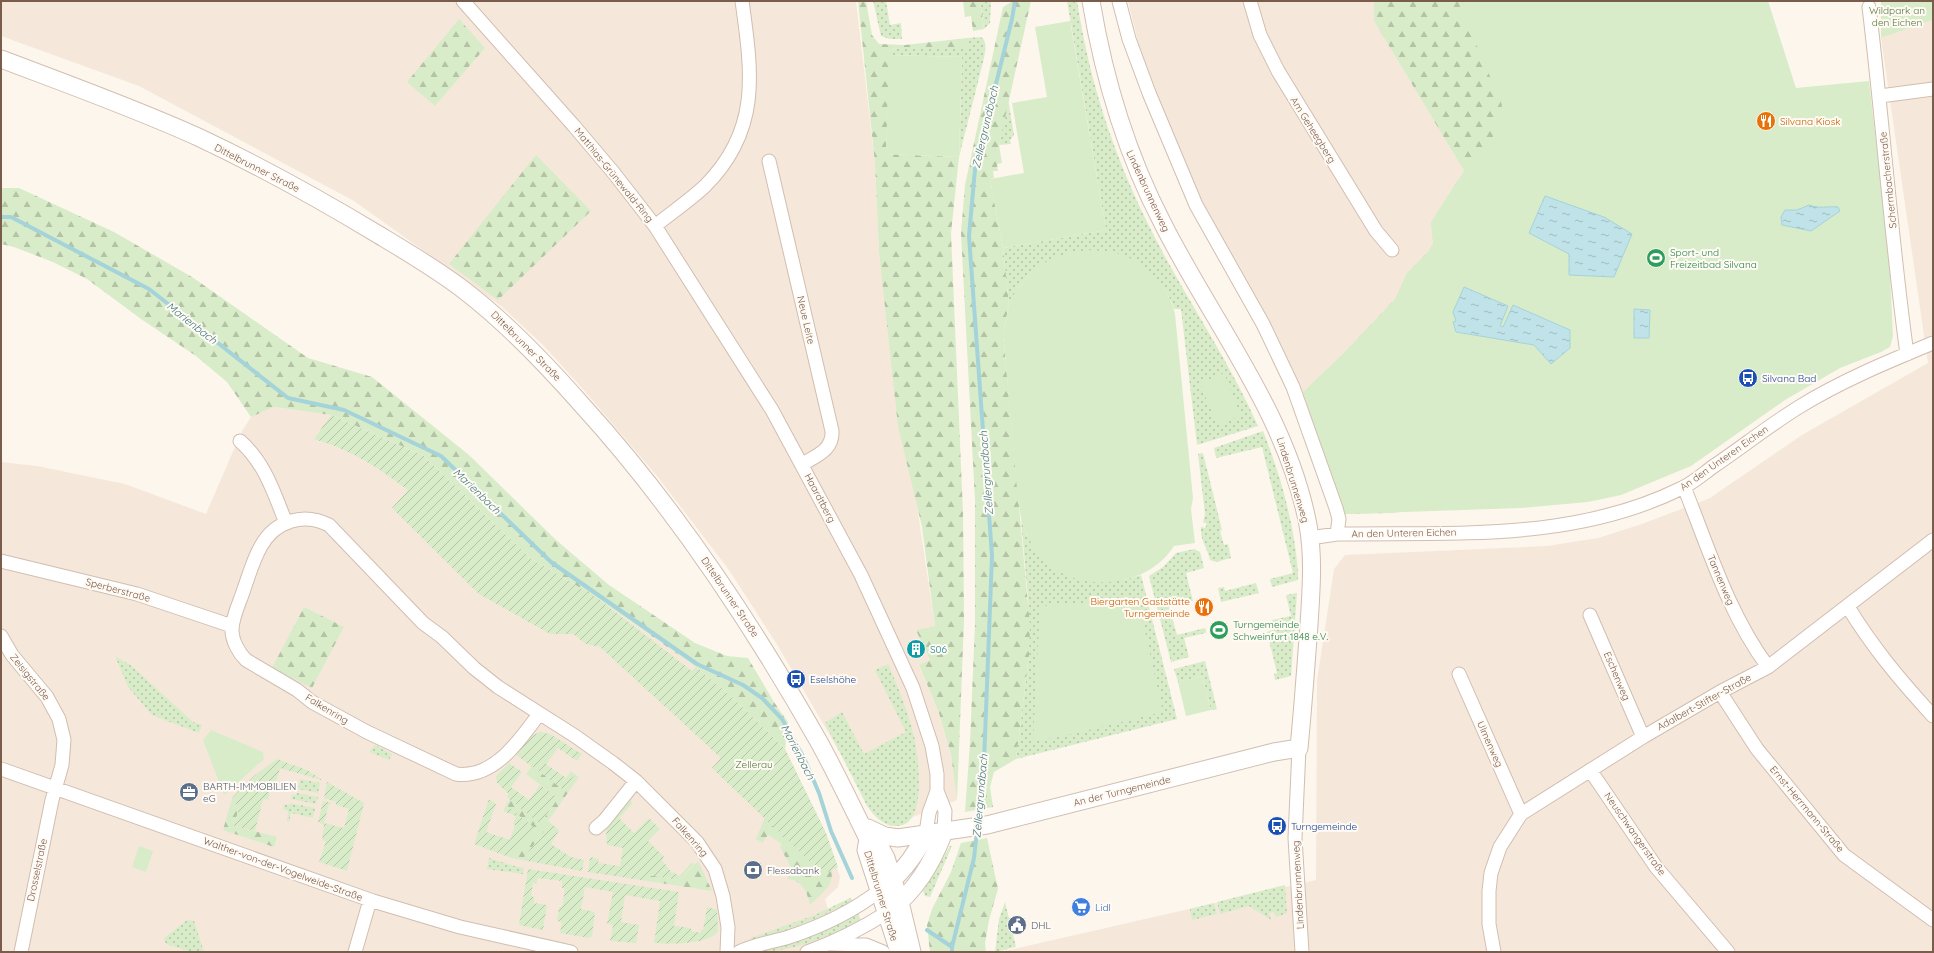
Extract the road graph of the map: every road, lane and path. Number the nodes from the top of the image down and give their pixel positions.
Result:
1 (463, 1) edge
2 (742, 1) edge
3 (1091, 1) edge
4 (1119, 1) edge
5 (1250, 1) edge
6 (1869, 7) dead end
7 (1, 59) edge
8 (1933, 90) edge
9 (1880, 96) junction
10 (769, 161) dead end
11 (655, 226) junction
12 (1392, 250) dead end
13 (1933, 343) edge
14 (1907, 354) junction
15 (240, 441) dead end
16 (803, 464) junction
17 (1684, 487) junction
18 (286, 523) junction
19 (1337, 534) junction
20 (1310, 538) junction
21 (1933, 540) edge
22 (1, 561) edge
23 (1848, 607) junction
24 (1590, 615) dead end
25 (232, 626) junction
26 (1, 636) edge
27 (1768, 667) junction
28 (1459, 674) dead end
29 (1720, 692) junction
30 (539, 714) junction
31 (1933, 716) edge
32 (1643, 737) junction
33 (1299, 748) junction
34 (1, 769) edge
35 (1590, 770) junction
36 (636, 781) junction
37 (55, 788) junction
38 (937, 791) junction
39 (1521, 814) junction
40 (596, 828) dead end
41 (865, 832) junction
42 (944, 832) junction
43 (926, 833) junction
44 (894, 879) junction
45 (879, 891) junction
46 (370, 900) junction
47 (900, 902) junction
48 (886, 913) junction
49 (1933, 920) edge
50 (830, 944) junction
51 (21, 952) edge
52 (355, 952) edge
53 (571, 952) edge
54 (727, 952) edge
55 (739, 952) edge
56 (806, 952) edge
57 (883, 952) edge
58 (899, 952) edge
59 (912, 952) edge
60 (1302, 952) edge
61 (1494, 952) edge
62 (1728, 952) edge

1 - 11 street, Matthias-Grünewald-Ring
2 - 11 street, Matthias-Grünewald-Ring
3 - 20 street, Lindenbrunnenweg
4 - 19 street
5 - 12 street, Am Geheegberg
6 - 9 street, Schermbacherstraße
7 - 41 street, Dittelbrunner Straße
8 - 9 street
9 - 14 street, Schermbacherstraße
10 - 16 street, Neue Leite
11 - 16 street, Haardtberg
13 - 14 street, An den Unteren Eichen
14 - 17 street, An den Unteren Eichen
15 - 18 street
16 - 38 street, Haardtberg
17 - 19 street, An den Unteren Eichen
17 - 27 street, Tannenweg
18 - 25 street, Falkenring
18 - 30 street, Falkenring
19 - 20 street, An den Unteren Eichen
20 - 33 street, Lindenbrunnenweg
21 - 23 street, Adalbert-Stifter-Straße
22 - 25 street, Sperberstraße
23 - 27 street, Adalbert-Stifter-Straße
23 - 31 street
24 - 32 street, Eschenweg
25 - 30 street, Falkenring
26 - 37 street, Zeisigstraße
27 - 29 street, Adalbert-Stifter-Straße
28 - 39 street, Ulmenweg
29 - 32 street, Adalbert-Stifter-Straße
29 - 49 street, Ernst-Herrmann-Straße
30 - 36 street, Falkenring
32 - 35 street, Adalbert-Stifter-Straße
33 - 42 street, An der Turngemeinde
33 - 60 street, Lindenbrunnenweg
34 - 37 street, Walther-von-der-Vogelweide-Straße
35 - 39 street, Adalbert-Stifter-Straße
35 - 62 street, Neuschwangerstraße
36 - 40 street
36 - 54 street, Falkenring
37 - 46 street, Walther-von-der-Vogelweide-Straße
37 - 51 street, Drosselstraße
38 - 42 street, Haardtberg
38 - 43 street, Haardtberg
39 - 61 street, Adalbert-Stifter-Straße
41 - 43 street, An der Turngemeinde
41 - 44 street, Dittelbrunner Straße
41 - 45 street, Dittelbrunner Straße
42 - 43 street, An der Turngemeinde
42 - 47 street
43 - 44 street
44 - 45 street
44 - 47 street, Dittelbrunner Straße
45 - 48 street, Dittelbrunner Straße
45 - 55 street
46 - 52 street
46 - 53 street, Walther-von-der-Vogelweide-Straße
47 - 48 street
47 - 59 street, Dittelbrunner Straße
48 - 50 street
48 - 58 street, Dittelbrunner Straße
50 - 56 street
50 - 57 street

